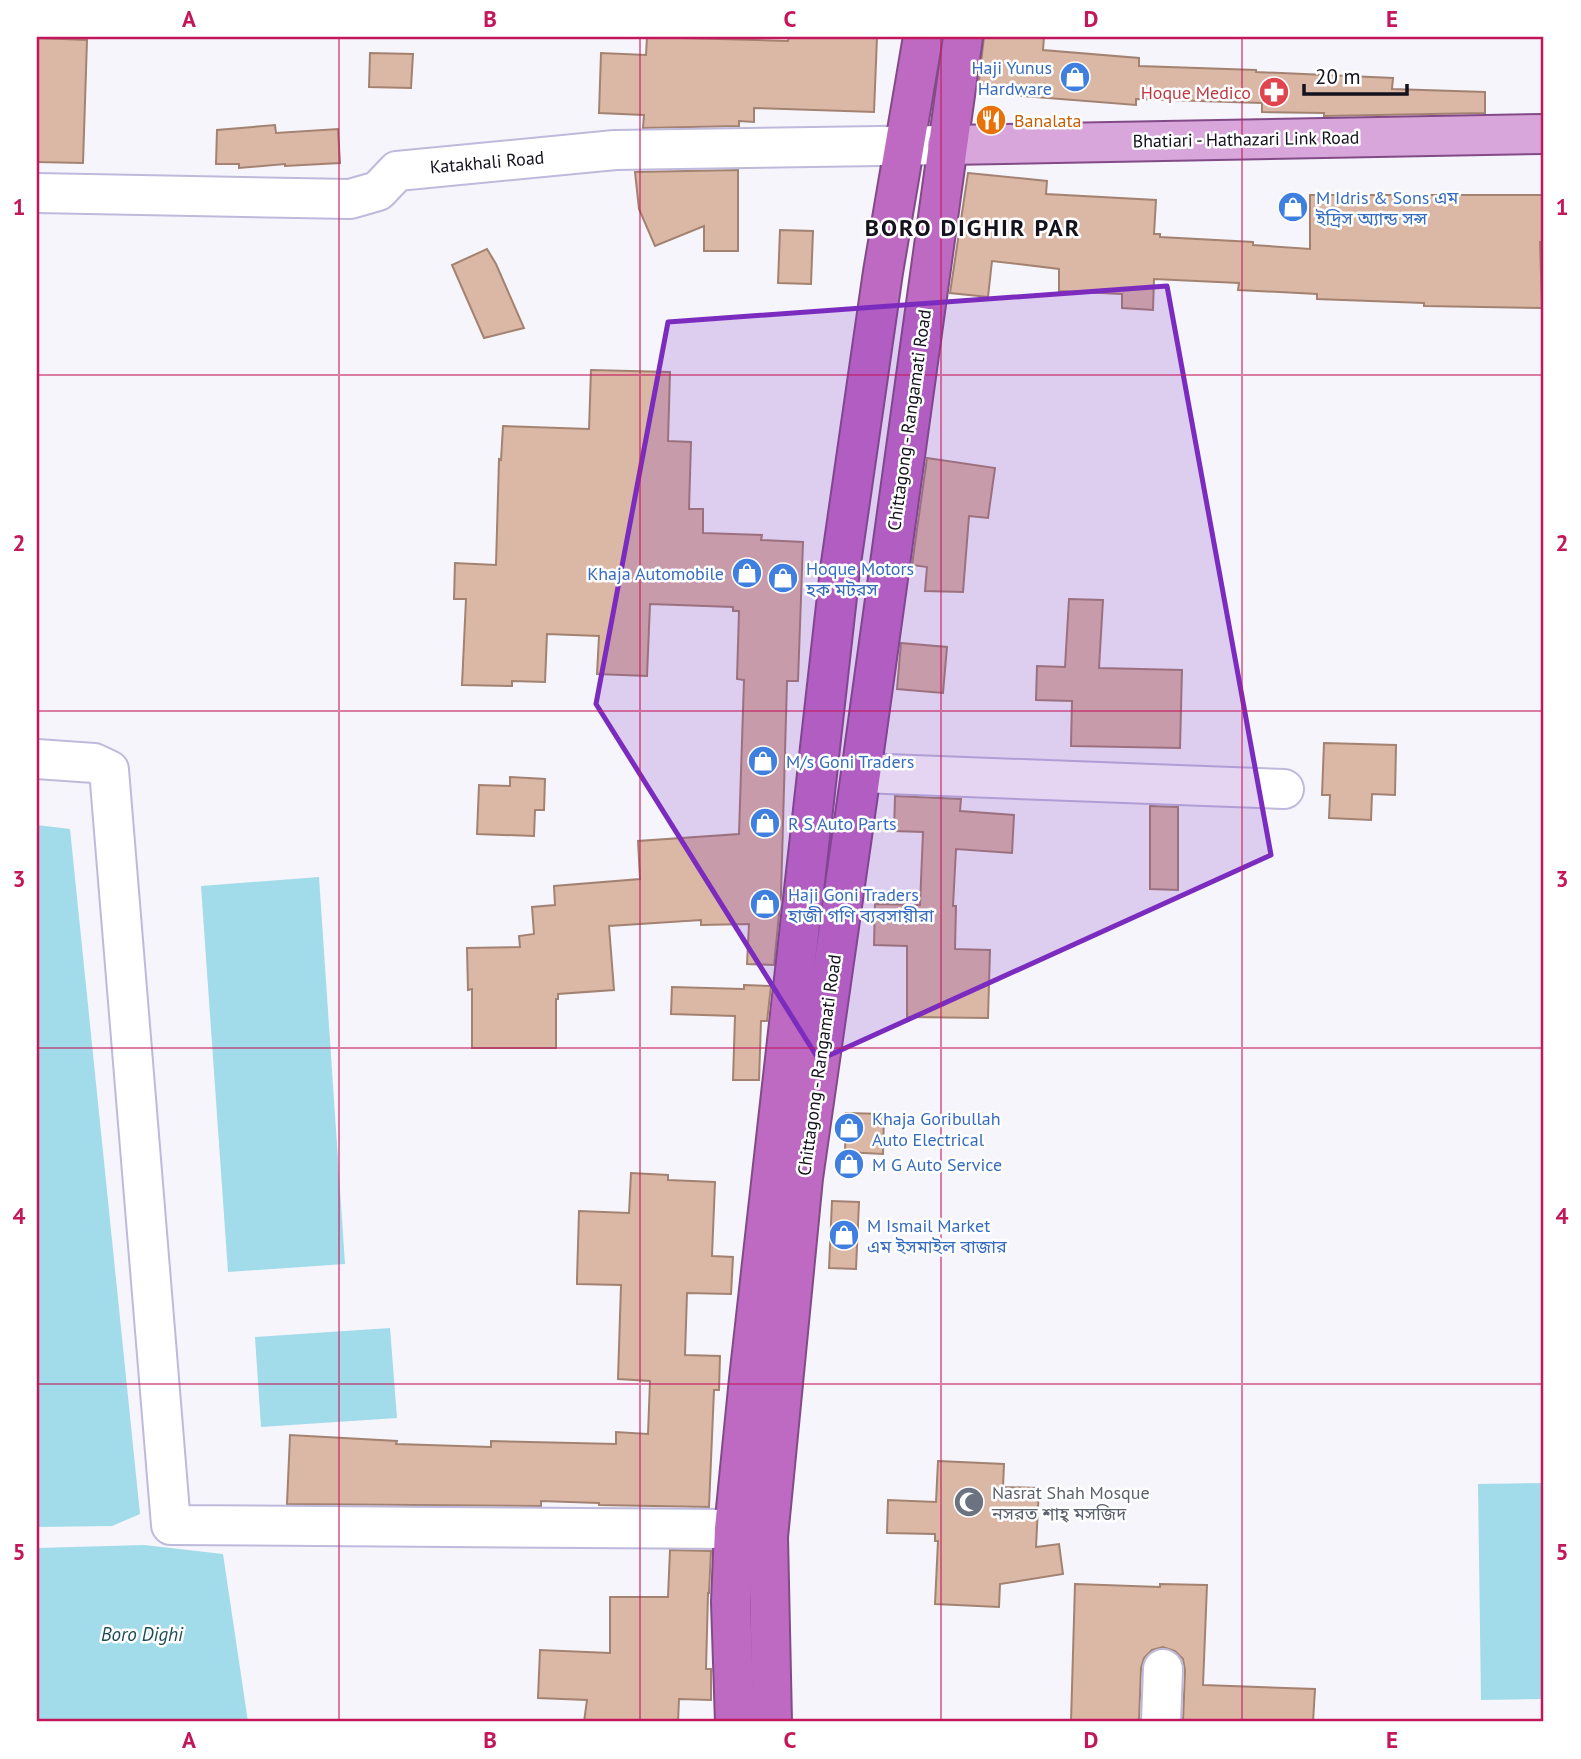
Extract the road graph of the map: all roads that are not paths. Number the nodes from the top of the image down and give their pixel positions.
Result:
1 (923, 37) edge
2 (963, 37) edge
3 (1544, 134) edge
4 (947, 145) junction
5 (904, 146) junction
6 (37, 193) edge
7 (37, 759) edge
8 (861, 773) junction
9 (1284, 789) dead end
10 (734, 1530) junction
11 (1163, 1669) dead end
12 (735, 1722) edge
13 (772, 1722) edge
14 (1161, 1722) edge

1 - 5 highway, Chittagong - Rangamati Road
2 - 4 highway, Chittagong - Rangamati Road
3 - 4 main road, Bhatiari - Hathazari Link Road
4 - 5 street, Katakhali Road
4 - 8 highway, Chittagong - Rangamati Road
5 - 6 street, Katakhali Road
5 - 10 highway, Chittagong - Rangamati Road
7 - 10 street
8 - 9 street
8 - 13 highway, Chittagong - Rangamati Road
10 - 12 highway, Chittagong - Rangamati Road
11 - 14 street

